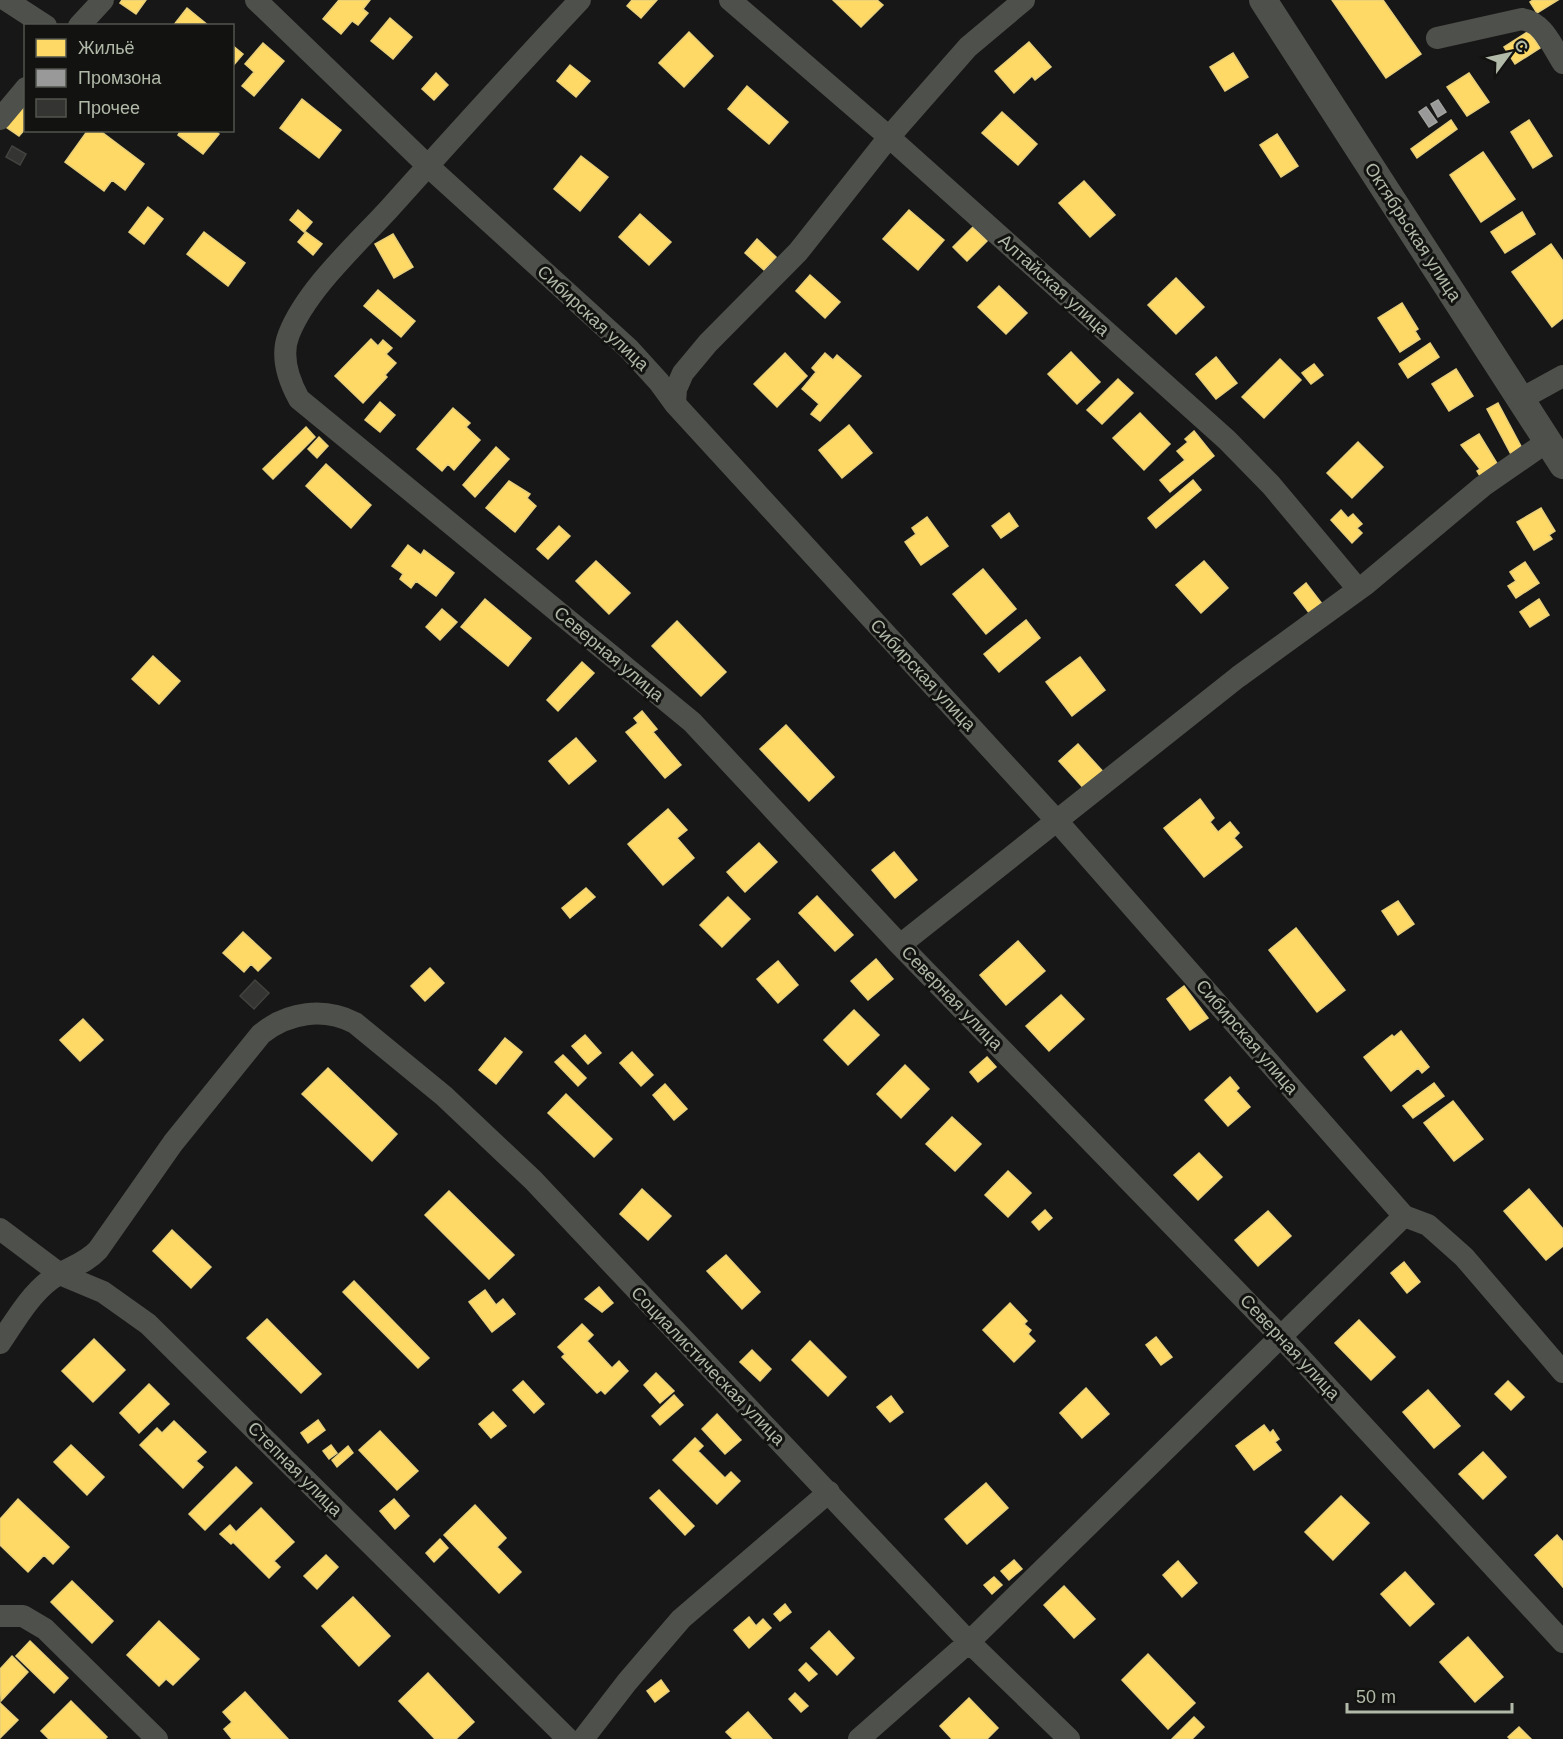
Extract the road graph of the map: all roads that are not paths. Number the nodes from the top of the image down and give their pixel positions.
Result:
1 (6, 0) edge
2 (103, 0) edge
3 (256, 0) edge
4 (580, 0) edge
5 (730, 0) edge
6 (1024, 0) edge
7 (1263, 0) edge
8 (43, 24) edge
9 (81, 24) edge
10 (1437, 38) dead end
11 (1563, 63) edge
12 (24, 90) edge
13 (0, 119) edge
14 (889, 138) junction
15 (428, 166) junction
16 (1563, 376) edge
17 (1521, 399) junction
18 (675, 404) junction
19 (1548, 441) junction
20 (1563, 465) edge
21 (1358, 589) junction
22 (1057, 821) junction
23 (900, 945) junction
24 (1404, 1216) junction
25 (0, 1229) edge
26 (60, 1274) junction
27 (1282, 1338) junction
28 (0, 1343) edge
29 (1563, 1372) edge
30 (829, 1492) junction
31 (0, 1616) edge
32 (969, 1642) junction
33 (1563, 1642) edge
34 (157, 1739) edge
35 (568, 1739) edge
36 (583, 1739) edge
37 (859, 1739) edge
38 (1069, 1739) edge

1 - 8 street
2 - 9 street
3 - 15 street, Сибирская улица
4 - 15 street
5 - 14 street, Алтайская улица
6 - 14 street
7 - 17 street, Октябрьская улица
10 - 11 street
12 - 13 street
14 - 18 street
14 - 21 street, Алтайская улица
15 - 18 street, Сибирская улица
15 - 23 street, Северная улица
16 - 17 street
17 - 19 street, Октябрьская улица
18 - 22 street, Сибирская улица
19 - 20 street, Октябрьская улица
19 - 21 street
21 - 22 street
22 - 23 street
22 - 24 street, Сибирская улица
23 - 27 street, Северная улица
24 - 27 street
24 - 29 street, Сибирская улица
25 - 26 street, Степная улица
26 - 28 street
26 - 30 street, Социалистическая улица
26 - 35 street, Степная улица
27 - 32 street
27 - 33 street, Северная улица
30 - 32 street, Социалистическая улица
30 - 36 street
31 - 34 street
32 - 37 street
32 - 38 street, Социалистическая улица

